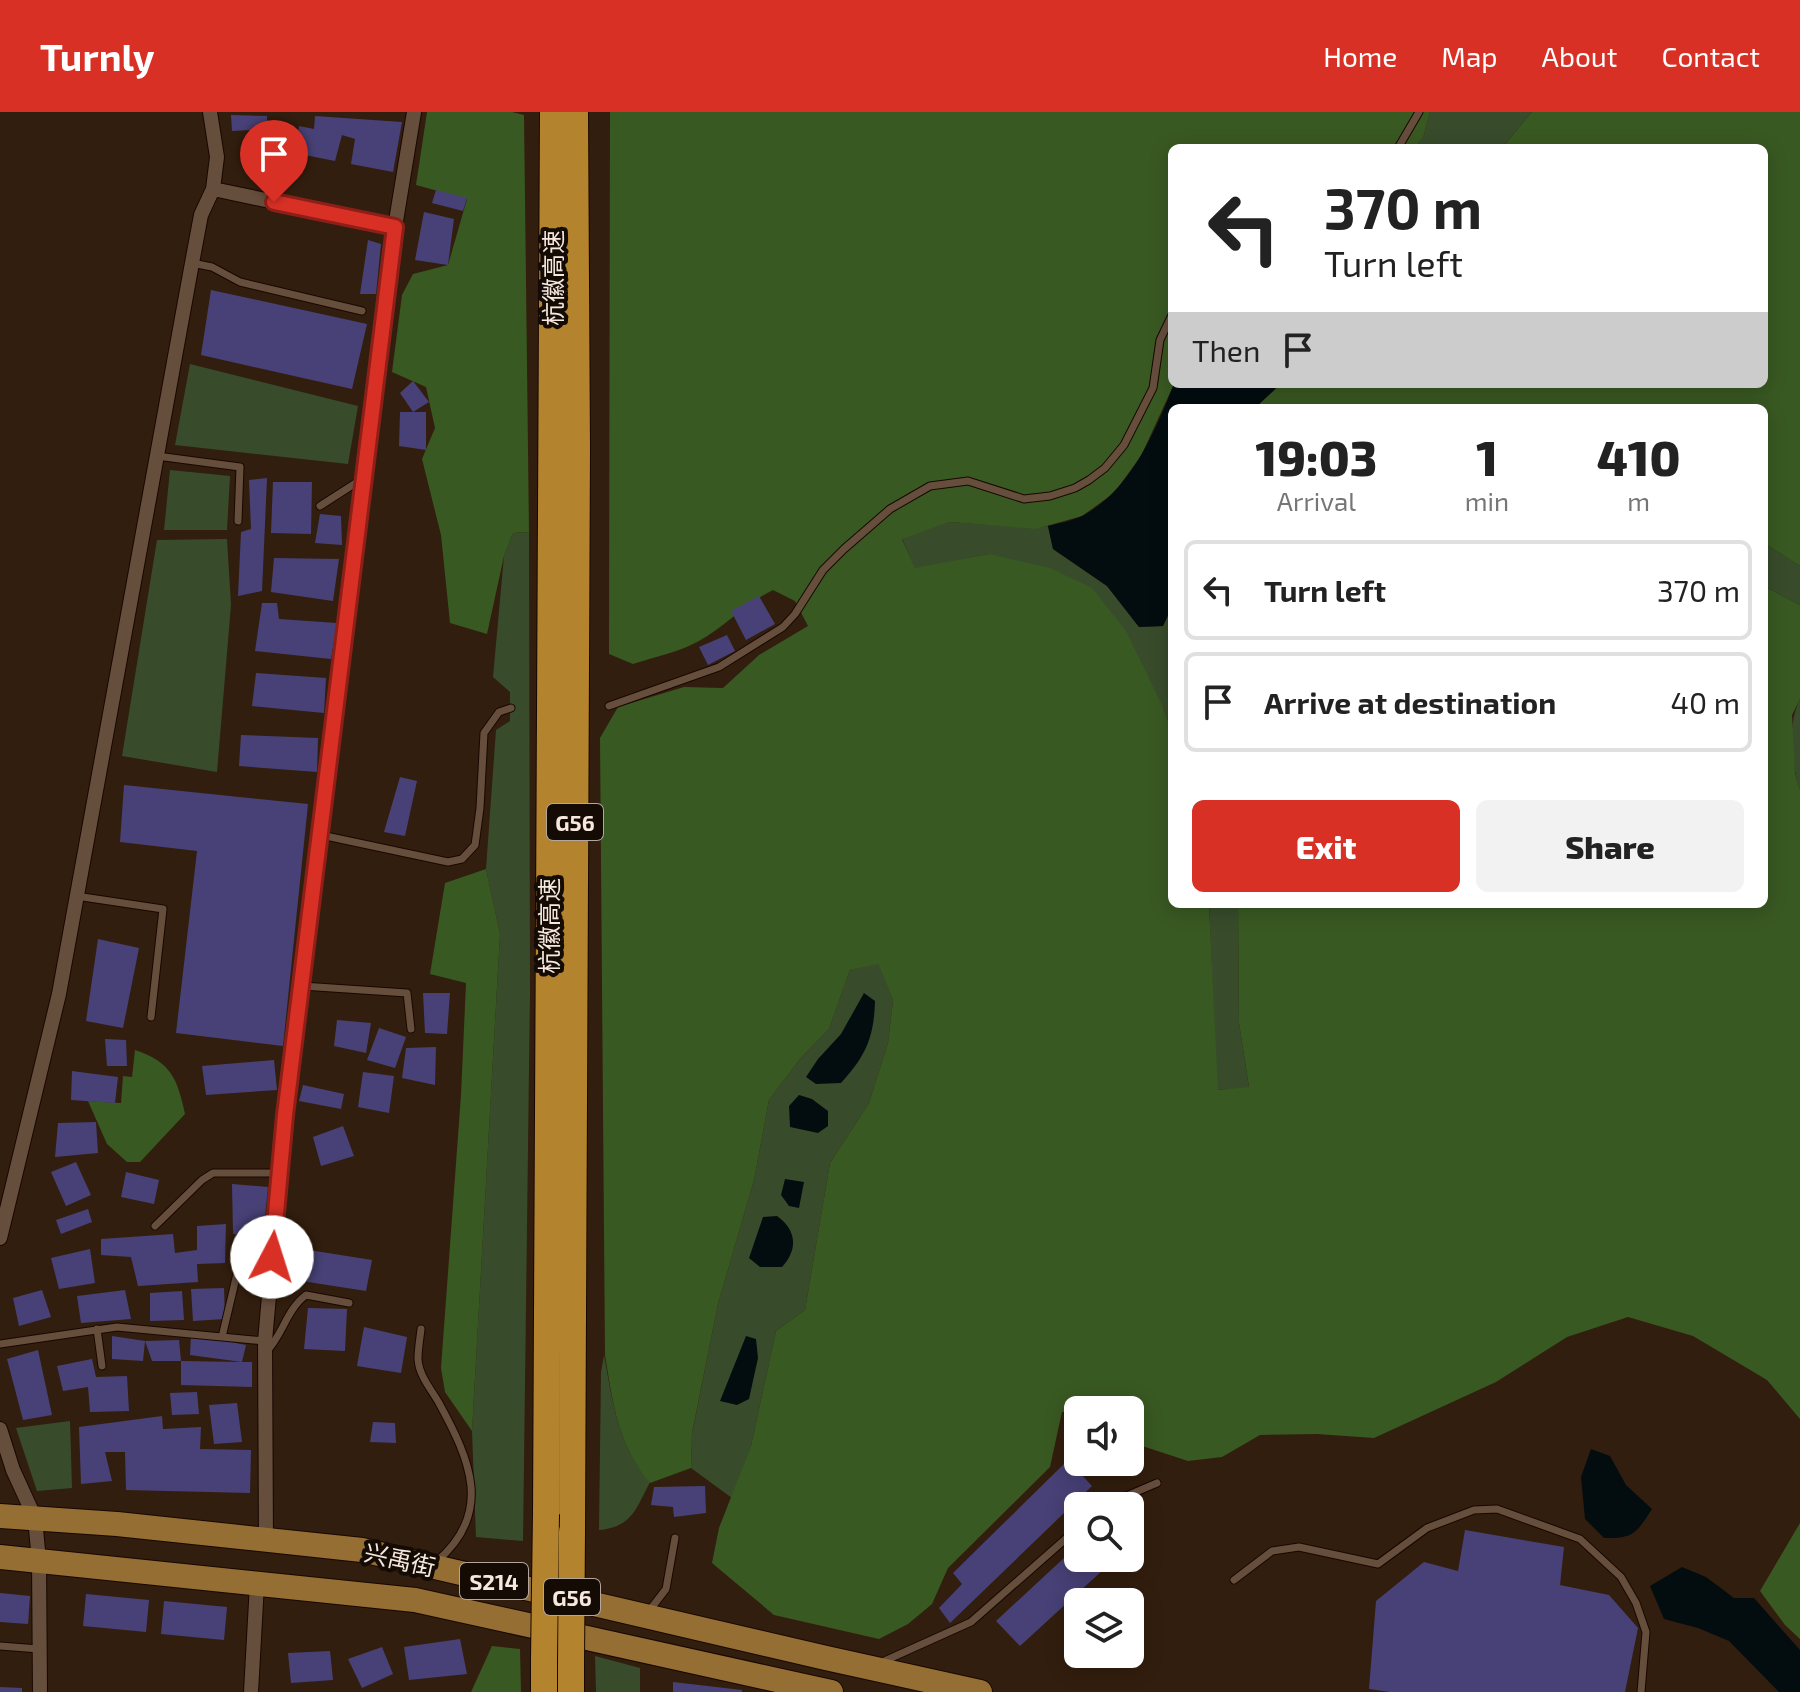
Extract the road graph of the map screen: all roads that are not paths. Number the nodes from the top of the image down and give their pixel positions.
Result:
1 (210, 112) edge
2 (414, 112) edge
3 (553, 112) edge
4 (575, 112) edge
5 (1419, 112) edge
6 (1400, 144) edge
7 (213, 189) junction
8 (395, 227) junction
9 (192, 263) junction
10 (362, 311) dead end
11 (1168, 323) edge
12 (155, 455) junction
13 (365, 477) junction
14 (320, 506) dead end
15 (238, 521) dead end
16 (609, 706) dead end
17 (511, 708) dead end
18 (321, 835) junction
19 (76, 896) junction
20 (301, 986) junction
21 (151, 1017) dead end
22 (411, 1029) dead end
23 (280, 1173) junction
24 (155, 1226) dead end
25 (0, 1238) edge
26 (240, 1261) dead end
27 (349, 1303) dead end
28 (97, 1329) junction
29 (421, 1329) dead end
30 (222, 1337) junction
31 (0, 1344) edge
32 (265, 1348) junction
33 (102, 1366) dead end
34 (0, 1429) edge
35 (1157, 1483) dead end
36 (1136, 1492) edge
37 (0, 1516) edge
38 (35, 1518) junction
39 (675, 1538) dead end
40 (266, 1540) junction
41 (1064, 1540) edge
42 (0, 1557) edge
43 (39, 1561) junction
44 (431, 1566) junction
45 (1234, 1580) dead end
46 (257, 1584) junction
47 (645, 1616) junction
48 (0, 1646) edge
49 (39, 1649) junction
50 (871, 1668) junction
51 (791, 1688) edge
52 (40, 1692) edge
53 (251, 1692) edge
54 (544, 1692) edge
55 (571, 1692) edge
56 (831, 1692) edge
57 (980, 1692) edge
58 (1641, 1692) edge

1 - 7 street
2 - 8 street
3 - 54 highway, 杭徽高速 / G56, bridge
4 - 55 highway, 杭徽高速 / G56, bridge
5 - 6 lane
7 - 8 street
7 - 9 street
8 - 13 street
9 - 10 lane
9 - 12 street
11 - 16 lane
12 - 15 lane
12 - 19 street
13 - 14 lane
13 - 18 street
17 - 18 lane
18 - 20 street
19 - 21 lane
19 - 25 street
20 - 22 lane
20 - 23 street
23 - 24 lane
23 - 32 street
26 - 30 lane
27 - 32 lane
28 - 30 lane
28 - 31 lane
28 - 33 lane
29 - 44 lane
30 - 32 lane
32 - 40 street
34 - 38 street
35 - 36 lane
37 - 38 main road, 兴禹街 / S214
38 - 40 main road, 兴禹街 / S214
38 - 43 street
39 - 47 lane
40 - 44 main road, 兴禹街 / S214
41 - 50 lane
42 - 43 main road, 兴禹街 / S214
43 - 46 main road, 兴禹街 / S214
43 - 49 street
44 - 47 main road, 兴禹街 / S214
45 - 58 lane
46 - 51 main road, 兴禹街 / S214
46 - 53 street
47 - 50 main road, 兴禹街 / S214
48 - 49 lane
49 - 52 street
50 - 57 main road, 兴禹街 / S214
51 - 56 main road, 兴禹街 / S214

